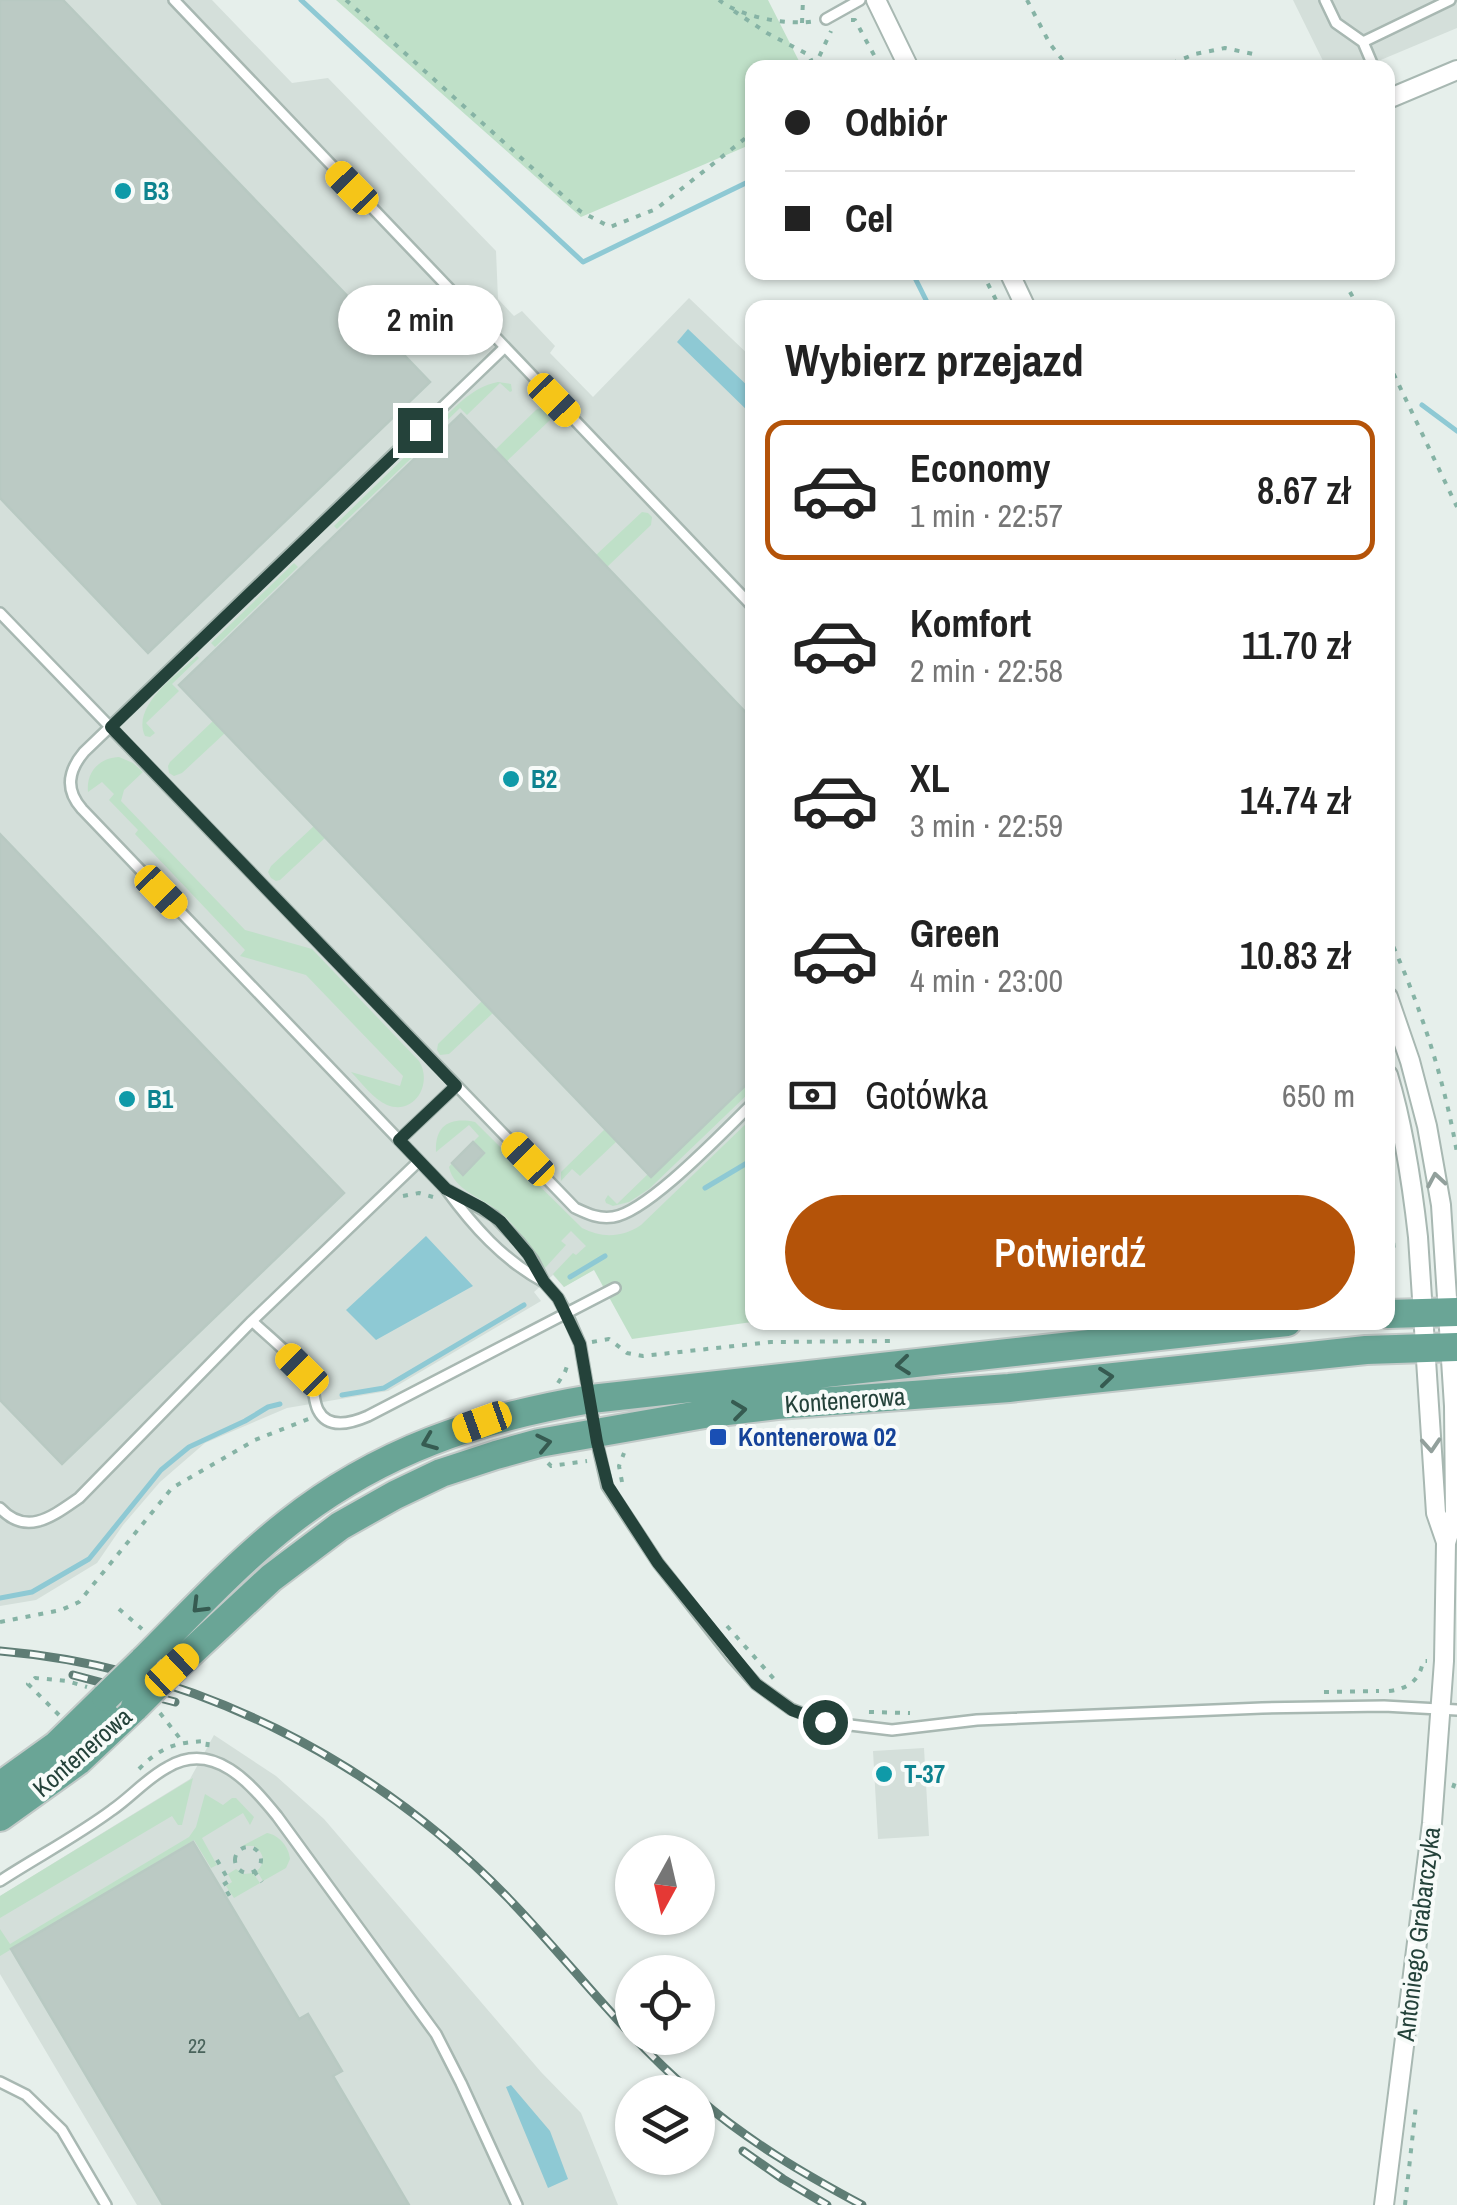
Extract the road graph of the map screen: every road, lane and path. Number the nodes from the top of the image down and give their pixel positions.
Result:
1 (174, 0) edge
2 (346, 0) edge
3 (719, 0) edge
4 (804, 0) edge
5 (860, 0) edge
6 (876, 0) edge
7 (1027, 0) edge
8 (1324, 0) edge
9 (1450, 0) edge
10 (726, 6) junction
11 (829, 21) junction
12 (802, 23) junction
13 (1363, 42) junction
14 (1253, 54) dead end
15 (811, 60) edge
16 (816, 60) edge
17 (876, 60) edge
18 (905, 60) edge
19 (1063, 60) edge
20 (1181, 60) edge
21 (1371, 60) edge
22 (1457, 70) edge
23 (1395, 96) edge
24 (745, 139) edge
25 (1350, 292) dead end
26 (1354, 300) edge
27 (504, 348) junction
28 (1395, 377) edge
29 (1457, 507) edge
30 (745, 599) edge
31 (0, 613) edge
32 (111, 727) junction
33 (1395, 951) edge
34 (1395, 1017) edge
35 (456, 1086) junction
36 (1395, 1104) edge
37 (745, 1111) edge
38 (399, 1140) junction
39 (1457, 1153) edge
40 (419, 1160) junction
41 (446, 1189) junction
42 (439, 1200) dead end
43 (373, 1204) junction
44 (544, 1282) junction
45 (614, 1288) dead end
46 (1443, 1312) edge
47 (567, 1314) junction
48 (1395, 1314) edge
49 (252, 1320) junction
50 (1215, 1330) edge
51 (909, 1340) dead end
52 (580, 1344) junction
53 (1444, 1348) edge
54 (591, 1399) junction
55 (320, 1412) junction
56 (595, 1433) junction
57 (617, 1456) dead end
58 (623, 1484) dead end
59 (0, 1508) edge
60 (119, 1609) dead end
61 (719, 1617) dead end
62 (0, 1622) edge
63 (141, 1629) dead end
64 (1444, 1662) junction
65 (779, 1684) dead end
66 (30, 1686) dead end
67 (1324, 1692) dead end
68 (1449, 1709) edge
69 (56, 1712) dead end
70 (859, 1712) dead end
71 (912, 1713) dead end
72 (0, 1786) edge
73 (0, 1816) edge
74 (237, 1866) junction
75 (214, 1871) dead end
76 (254, 1871) junction
77 (225, 1873) junction
78 (0, 1880) edge
79 (262, 1882) dead end
80 (232, 1900) dead end
81 (0, 2082) edge
82 (106, 2205) edge
83 (517, 2205) edge
84 (1384, 2205) edge

1 - 27 lane
2 - 24 path
3 - 10 path
4 - 12 path
5 - 11 lane
6 - 18 street
7 - 19 path
8 - 13 lane
9 - 13 lane
10 - 12 path
10 - 15 path
11 - 12 path
11 - 16 path
11 - 17 path
13 - 21 lane
14 - 20 path
22 - 23 street
25 - 26 path
27 - 30 lane
27 - 32 lane
28 - 29 path
31 - 32 lane
32 - 35 lane
32 - 38 lane
33 - 39 path
46 -> 34 street, Antoniego Grabarczyka
35 - 37 lane
35 - 38 lane
36 - 46 street, Antoniego Grabarczyka
38 - 40 lane
40 - 41 lane
40 - 43 lane
41 - 44 lane
41 - 44 lane
42 - 43 path
43 - 49 lane
44 - 47 lane
45 - 47 lane
46 - 48 main road
46 - 53 street, Antoniego Grabarczyka
47 - 52 lane
47 - 55 lane
49 - 55 lane
49 - 59 lane
50 -> 54 main road, Kontenerowa
51 - 52 path
52 - 54 lane
56 -> 53 main road, Kontenerowa
53 - 64 street, Antoniego Grabarczyka
54 - 56 lane
54 -> 72 main road, Kontenerowa, bridge
55 - 62 path
56 - 68 lane
73 -> 56 main road, Kontenerowa, bridge
57 - 58 path
60 - 63 path
61 - 65 path
64 - 67 path
64 - 68 street, Antoniego Grabarczyka
66 - 69 path
68 - 84 street, Antoniego Grabarczyka
70 - 71 path
74 - 76 path
74 - 76 path
74 - 77 path
75 - 77 path
76 - 79 path
77 - 80 path
78 - 83 lane
81 - 82 lane

